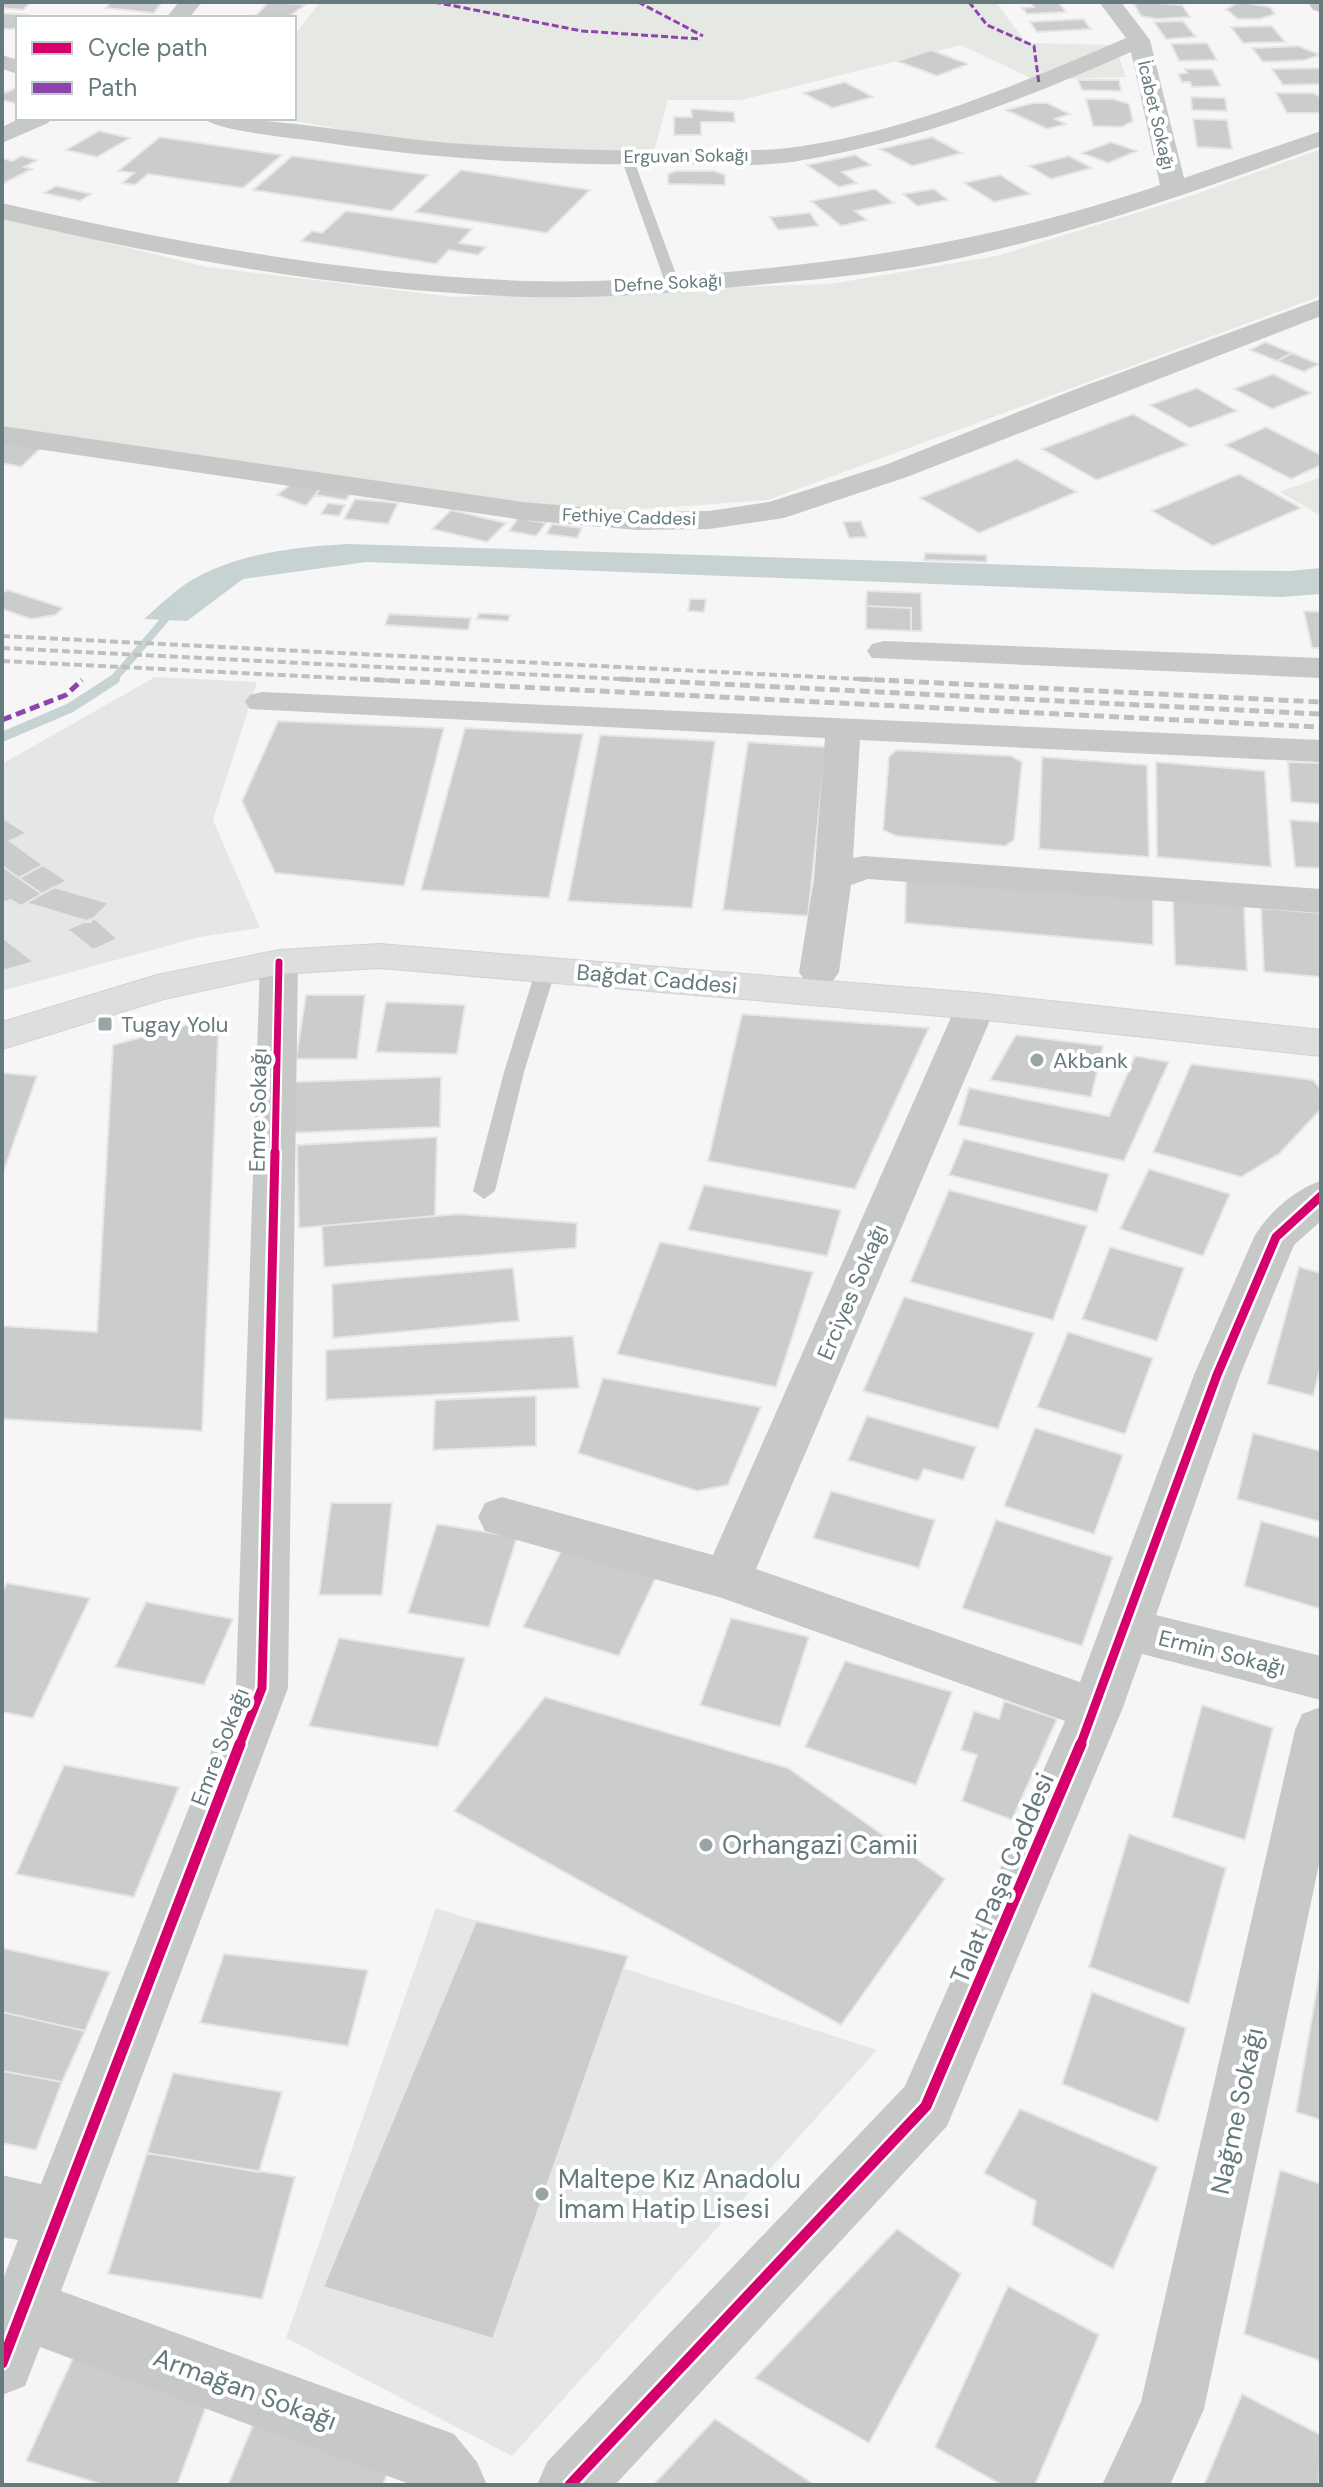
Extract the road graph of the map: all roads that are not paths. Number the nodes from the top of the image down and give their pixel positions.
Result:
1 (1110, 2) edge
2 (1139, 40) junction
3 (36, 120) edge
4 (227, 120) edge
5 (2, 136) edge
6 (1321, 138) edge
7 (627, 158) junction
8 (1174, 190) junction
9 (2, 211) edge
10 (673, 285) junction
11 (1321, 307) edge
12 (2, 435) edge
13 (884, 651) dead end
14 (1321, 668) edge
15 (262, 702) dead end
16 (843, 727) junction
17 (1321, 751) edge
18 (833, 879) junction
19 (1321, 901) edge
20 (279, 962) junction
21 (546, 969) junction
22 (819, 972) junction
23 (976, 1006) junction
24 (2, 1009) edge
25 (1321, 1017) edge
26 (2, 1036) edge
27 (1321, 1043) edge
28 (484, 1191) dead end
29 (1321, 1196) edge
30 (1299, 1242) edge
31 (502, 1517) dead end
32 (727, 1579) junction
33 (1124, 1628) junction
34 (1321, 1678) edge
35 (1096, 1710) junction
36 (1321, 1730) edge
37 (30, 2212) edge
38 (13, 2336) edge
39 (454, 2485) edge
40 (570, 2485) edge
41 (1135, 2485) edge

1 - 2 street, İcabet Sokağı
2 - 7 street, Erguvan Sokağı
2 - 8 street, İcabet Sokağı
3 - 5 street
4 - 7 street, Erguvan Sokağı
6 - 8 street, Defne Sokağı
7 - 10 lane
8 - 10 street, Defne Sokağı
9 - 10 street, Defne Sokağı
11 - 12 street, Fethiye Caddesi
13 - 14 street
15 - 16 street
16 - 17 street
16 - 18 street
18 - 19 street
18 - 22 street
20 - 21 main road, Bağdat Caddesi
20 - 26 main road, Bağdat Caddesi
20 - 37 street, Emre Sokağı
21 - 23 main road, Bağdat Caddesi
21 - 28 lane
22 - 24 main road, Bağdat Caddesi
22 - 25 main road, Bağdat Caddesi
23 - 27 main road, Bağdat Caddesi
23 - 32 street, Erciyes Sokağı
29 - 30 street, Talat Paşa Caddesi
30 - 33 street, Talat Paşa Caddesi
31 - 32 street
32 - 35 street
33 - 34 street, Ermin Sokağı
33 - 35 street, Talat Paşa Caddesi
35 - 40 street, Talat Paşa Caddesi
36 - 41 street, Nağme Sokağı
37 - 38 street, Emre Sokağı
38 - 39 street, Armağan Sokağı

